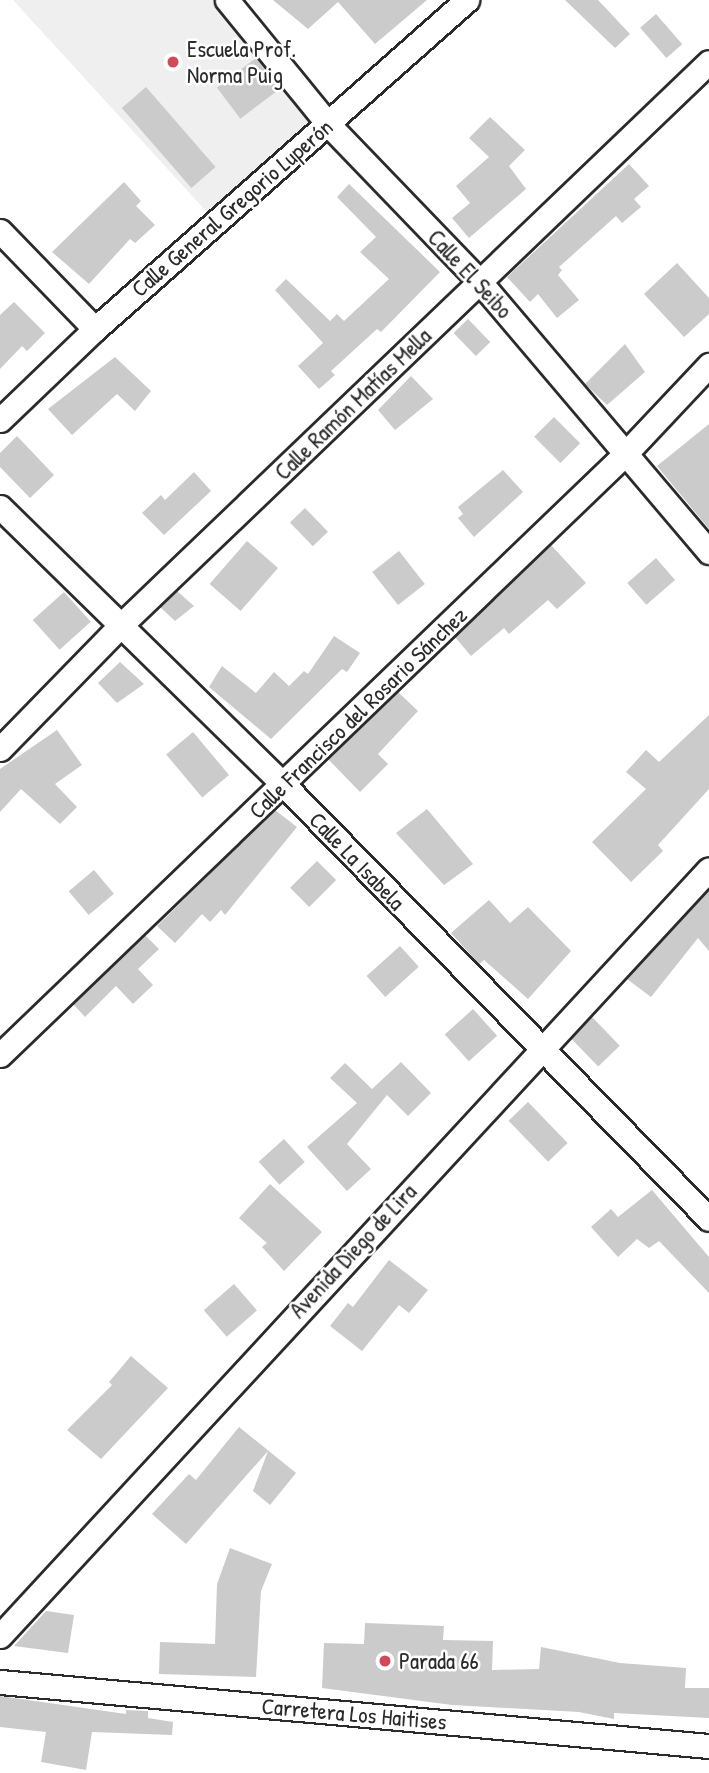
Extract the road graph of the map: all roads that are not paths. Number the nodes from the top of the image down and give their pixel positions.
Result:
1 (227, 0) edge
2 (467, 0) edge
3 (709, 62) edge
4 (328, 124) junction
5 (0, 231) edge
6 (480, 282) junction
7 (95, 329) junction
8 (709, 365) edge
9 (0, 420) edge
10 (627, 452) junction
11 (0, 507) edge
12 (709, 552) edge
13 (120, 626) junction
14 (0, 748) edge
15 (284, 785) junction
16 (709, 869) edge
17 (539, 1049) junction
18 (0, 1055) edge
19 (709, 1219) edge
20 (0, 1636) edge
21 (0, 1682) edge
22 (709, 1746) edge

1 - 4 street, Calle El Seibo
2 - 4 street, Calle General Gregorio Luperón
3 - 6 street, Calle Ramón Matías Mella
4 - 6 street, Calle El Seibo
4 - 7 street, Calle General Gregorio Luperón
5 - 7 street
6 - 10 street, Calle El Seibo
6 - 13 street, Calle Ramón Matías Mella
7 - 9 street, Calle General Gregorio Luperón
8 - 10 street, Calle Francisco del Rosario Sánchez
10 - 12 street, Calle El Seibo
10 - 15 street, Calle Francisco del Rosario Sánchez
11 - 13 street, Calle La Isabela
13 - 14 street, Calle Ramón Matías Mella
13 - 15 street, Calle La Isabela
15 - 17 street, Calle La Isabela
15 - 18 street, Calle Francisco del Rosario Sánchez
16 - 17 street, Avenida Diego de Lira
17 - 19 street, Calle La Isabela
17 - 20 street, Avenida Diego de Lira
21 - 22 street, Carretera Los Haitises

